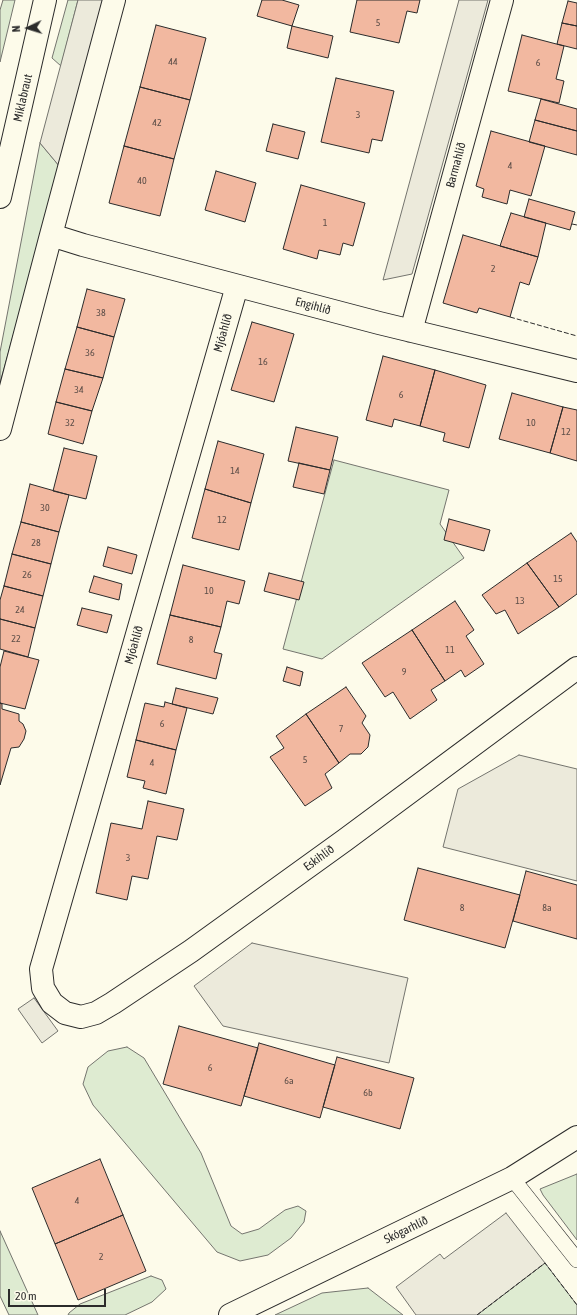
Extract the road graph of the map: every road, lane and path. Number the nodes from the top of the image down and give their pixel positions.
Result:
1 (45, 0) edge
2 (114, 0) edge
3 (502, 0) edge
4 (0, 197) edge
5 (51, 235) junction
6 (237, 286) junction
7 (411, 331) junction
8 (577, 371) edge
9 (0, 429) edge
10 (577, 668) edge
11 (52, 1003) joint
12 (577, 1137) edge
13 (512, 1178) junction
14 (577, 1260) edge
15 (230, 1315) edge

1 - 4 main road, Miklabraut
2 - 5 main road
3 - 7 main road, Barmahlíð
5 - 6 main road, Engihlíð
5 - 9 main road
6 - 7 main road, Engihlíð
6 - 11 main road, Mjóahlíð
7 - 8 main road, Engihlíð
10 - 11 main road, Eskihlíð
12 - 13 main road, Skógarhlíð
13 - 14 lane
13 - 15 main road, Skógarhlíð

